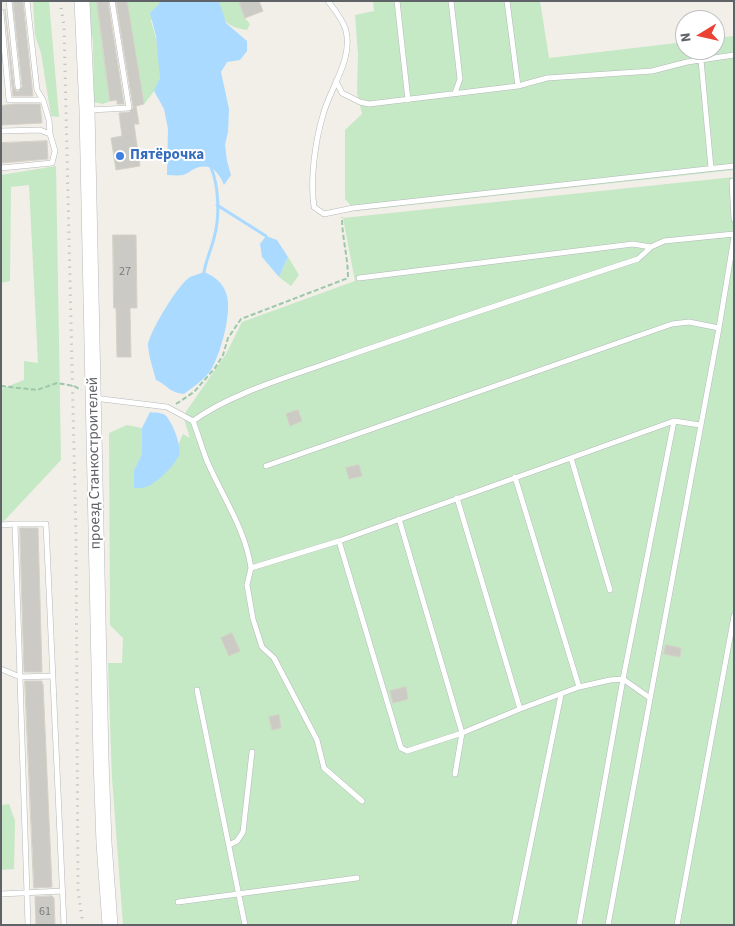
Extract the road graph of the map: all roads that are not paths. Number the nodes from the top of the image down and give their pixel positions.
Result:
1 (9, 1) edge
2 (27, 1) edge
3 (82, 1) edge
4 (112, 1) edge
5 (328, 1) edge
6 (397, 1) edge
7 (451, 1) edge
8 (507, 1) edge
9 (1, 12) edge
10 (701, 60) joint
11 (336, 81) junction
12 (518, 86) junction
13 (18, 87) dead end
14 (455, 93) junction
15 (43, 100) junction
16 (408, 100) junction
17 (87, 110) junction
18 (1, 131) edge
19 (50, 134) junction
20 (734, 166) edge
21 (1, 168) edge
22 (712, 168) junction
23 (732, 181) dead end
24 (734, 219) edge
25 (734, 234) edge
26 (734, 238) edge
27 (651, 247) junction
28 (731, 274) edge
29 (359, 278) dead end
30 (719, 328) junction
31 (94, 398) junction
32 (193, 421) junction
33 (674, 422) junction
34 (700, 425) junction
35 (571, 458) junction
36 (266, 466) dead end
37 (515, 478) junction
38 (457, 498) junction
39 (399, 519) junction
40 (15, 524) junction
41 (1, 525) edge
42 (339, 541) junction
43 (251, 568) junction
44 (610, 590) dead end
45 (734, 616) edge
46 (1, 669) edge
47 (53, 676) junction
48 (20, 677) junction
49 (623, 679) junction
50 (579, 688) junction
51 (197, 690) dead end
52 (561, 694) junction
53 (650, 698) junction
54 (520, 709) junction
55 (462, 733) junction
56 (252, 752) dead end
57 (455, 774) dead end
58 (362, 801) dead end
59 (229, 845) junction
60 (357, 878) dead end
61 (62, 891) junction
62 (27, 893) junction
63 (240, 893) junction
64 (1, 894) edge
65 (178, 902) dead end
66 (28, 925) edge
67 (64, 925) edge
68 (110, 925) edge
69 (245, 925) edge
70 (514, 925) edge
71 (579, 925) edge
72 (608, 925) edge
73 (676, 925) edge

1 - 13 lane
2 - 15 lane
3 - 17 main road, проезд Станкостроителей
4 - 17 lane
5 - 11 lane
6 - 16 lane
7 - 14 lane
8 - 12 lane
9 - 15 lane
10 - 12 lane
10 - 22 lane
11 - 16 lane
11 - 22 lane
12 - 14 lane
14 - 16 lane
15 - 19 lane
17 - 31 main road, проезд Станкостроителей
18 - 19 lane
19 - 21 lane
20 - 22 lane
23 - 24 lane
25 - 27 lane
26 - 28 lane
27 - 29 lane
27 - 32 lane
28 - 30 lane
30 - 34 lane
30 - 36 lane
31 - 32 lane
31 - 68 main road, проезд Станкостроителей
32 - 43 lane
33 - 34 lane
33 - 35 lane
33 - 49 lane
34 - 53 lane
35 - 37 lane
35 - 44 lane
37 - 38 lane
37 - 50 lane
38 - 39 lane
38 - 54 lane
39 - 42 lane
39 - 55 lane
40 - 41 lane
40 - 47 lane
40 - 48 lane
42 - 43 lane
42 - 55 lane
43 - 58 lane
45 - 73 lane
46 - 48 lane
47 - 48 lane
47 - 61 lane
48 - 62 lane
49 - 50 lane
49 - 53 lane
49 - 71 lane
50 - 52 lane
51 - 59 lane
52 - 54 lane
52 - 70 lane
53 - 72 lane
54 - 55 lane
55 - 57 lane
56 - 59 lane
59 - 63 lane
60 - 63 lane
61 - 62 lane
61 - 67 lane
62 - 64 lane
62 - 66 lane
63 - 65 lane
63 - 69 lane

